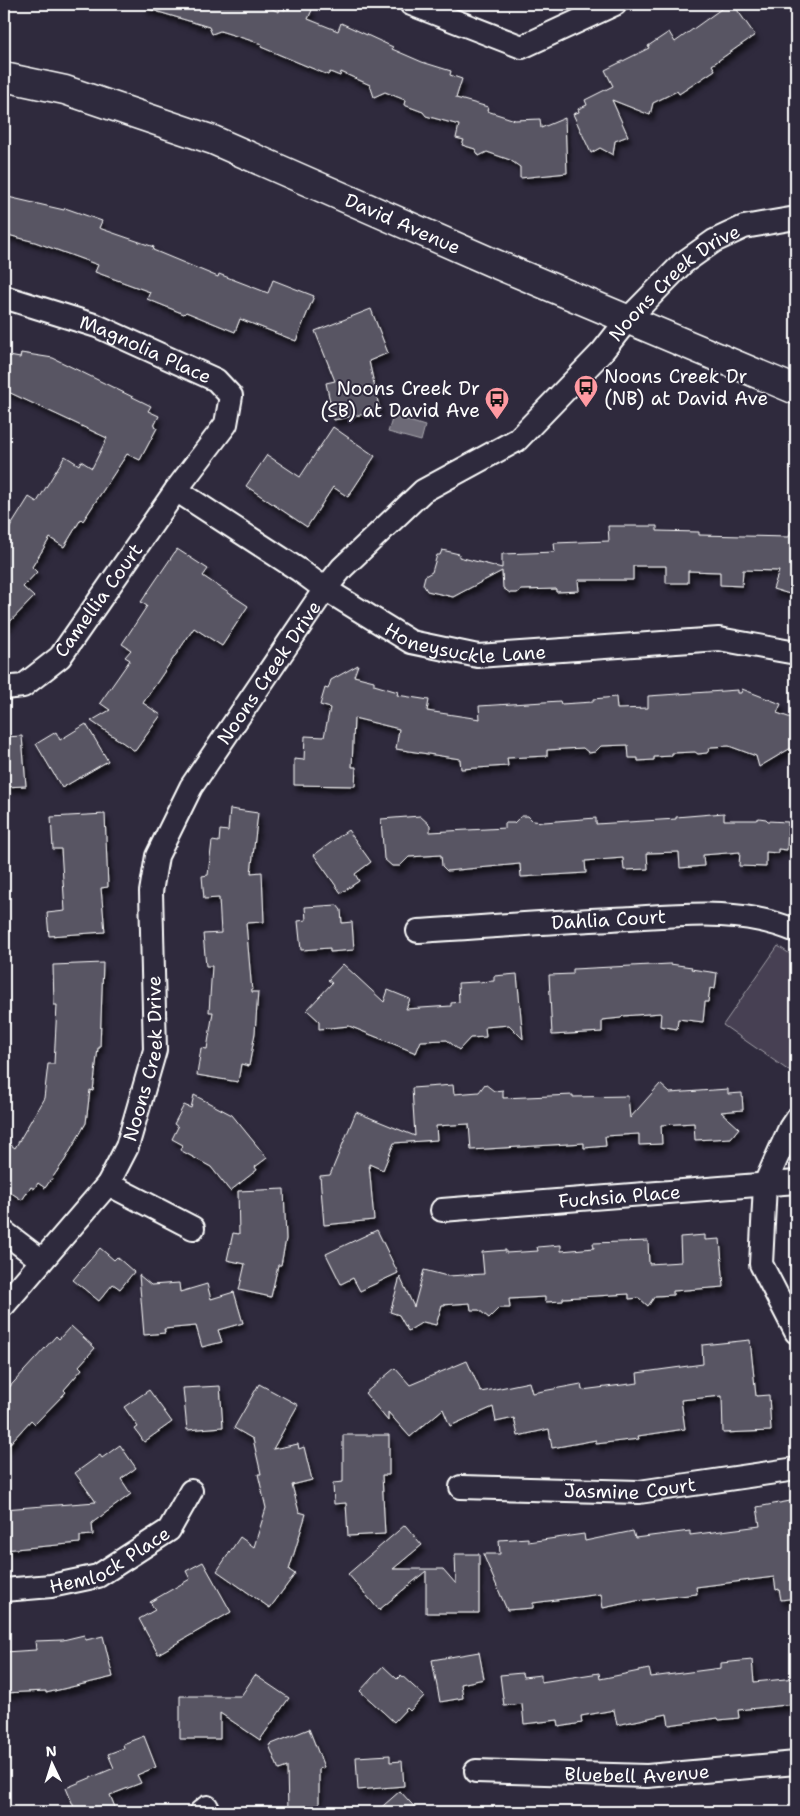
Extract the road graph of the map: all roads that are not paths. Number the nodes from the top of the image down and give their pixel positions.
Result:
1 (411, 4) edge
2 (615, 4) edge
3 (4, 78) edge
4 (796, 218) edge
5 (4, 297) edge
6 (628, 319) junction
7 (796, 390) edge
8 (176, 490) junction
9 (325, 589) junction
10 (796, 653) edge
11 (4, 688) edge
12 (418, 931) dead end
13 (796, 932) edge
14 (796, 1119) edge
15 (796, 1182) edge
16 (108, 1184) junction
17 (766, 1184) junction
18 (442, 1210) dead end
19 (193, 1228) dead end
20 (4, 1232) edge
21 (41, 1260) junction
22 (4, 1305) edge
23 (796, 1332) edge
24 (796, 1469) edge
25 (461, 1487) dead end
26 (191, 1491) dead end
27 (4, 1590) edge
28 (796, 1763) edge
29 (476, 1771) dead end

1 - 2 street
3 - 6 main road, David Avenue
4 - 6 street, Noons Creek Drive
5 - 8 street, Magnolia Place
6 - 7 main road, David Avenue
6 - 9 street, Noons Creek Drive
8 - 9 street, Honeysuckle Lane
8 - 11 street, Camellia Court
9 - 10 street, Honeysuckle Lane
9 - 16 street, Noons Creek Drive
12 - 13 street, Dahlia Court
14 - 17 street
15 - 17 street, Fuchsia Place
16 - 19 street
16 - 21 street, Noons Creek Drive
17 - 18 street, Fuchsia Place
17 - 23 street
20 - 21 street
21 - 22 street, Noons Creek Drive
24 - 25 street, Jasmine Court
26 - 27 street, Hemlock Place
28 - 29 street, Bluebell Avenue

